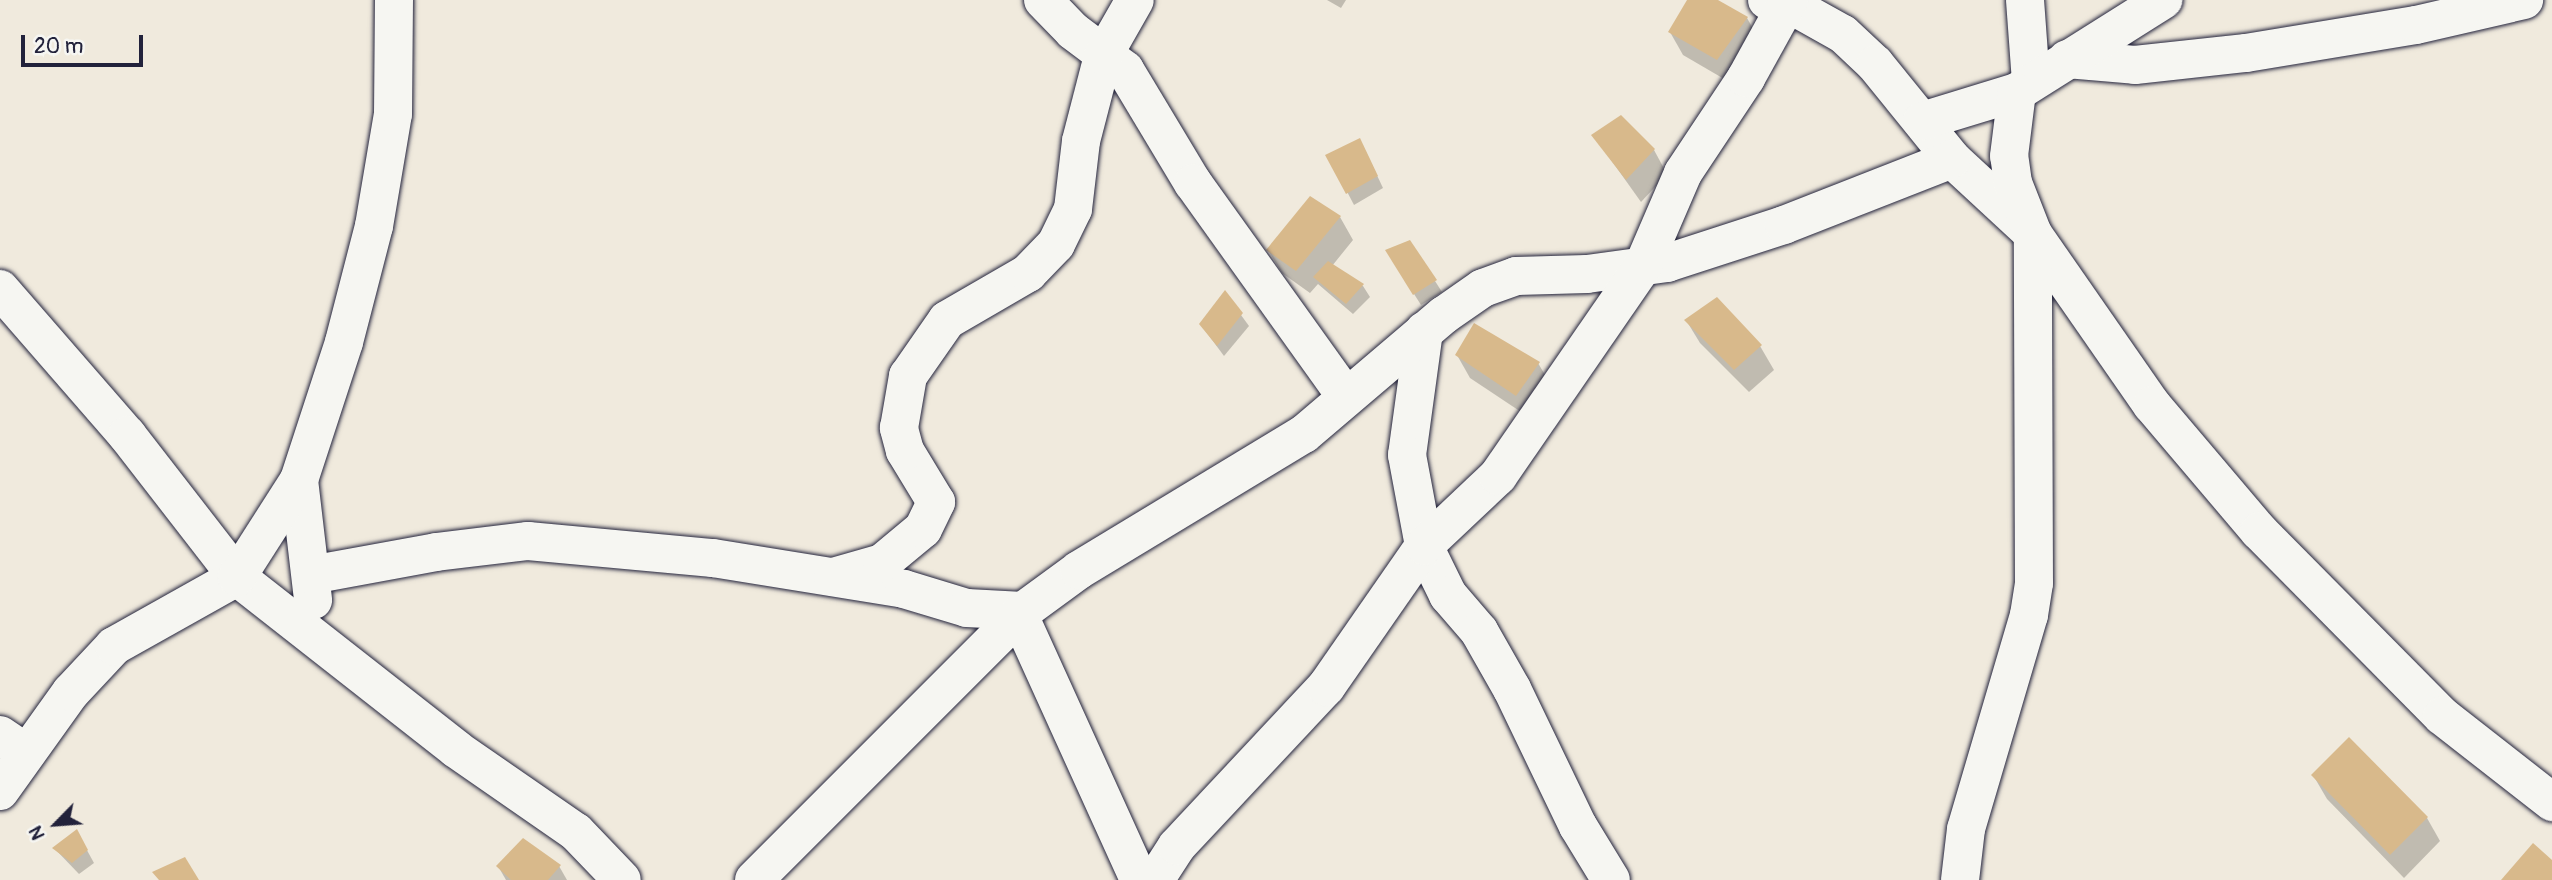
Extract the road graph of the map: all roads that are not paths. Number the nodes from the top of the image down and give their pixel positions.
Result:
1 (394, 0) edge
2 (1043, 0) edge
3 (1135, 0) edge
4 (2025, 0) edge
5 (2164, 0) edge
6 (2524, 0) edge
7 (1779, 4) edge
8 (1103, 56) junction
9 (2067, 59) junction
10 (2024, 86) junction
11 (1922, 121) junction
12 (1952, 159) junction
13 (2033, 234) junction
14 (1643, 266) junction
15 (0, 289) edge
16 (1424, 331) junction
17 (1346, 397) junction
18 (299, 480) junction
19 (1424, 546) junction
20 (311, 575) junction
21 (237, 577) junction
22 (833, 577) junction
23 (1021, 613) junction
24 (315, 639) junction
25 (13, 744) edge
26 (0, 791) edge
27 (2552, 802) edge
28 (622, 880) edge
29 (754, 880) edge
30 (1139, 880) edge
31 (1155, 880) edge
32 (1611, 880) edge
33 (1960, 880) edge

1 - 18 street
2 - 8 street
3 - 8 street
4 - 10 street
5 - 9 street
6 - 9 street
7 - 11 street
7 - 14 street
8 - 17 street
8 - 22 street
9 - 10 street
10 - 11 street
10 - 13 street
11 - 12 street
12 - 13 street
12 - 14 street
13 - 27 street
13 - 33 street
14 - 16 street
14 - 19 street
15 - 21 street
16 - 17 street
16 - 19 street
17 - 23 street
18 - 20 street
18 - 21 street
19 - 31 street
19 - 32 street
20 - 22 street
20 - 24 street
21 - 24 street
21 - 25 street
22 - 23 street
23 - 29 street
23 - 30 street
24 - 28 street
25 - 26 street

